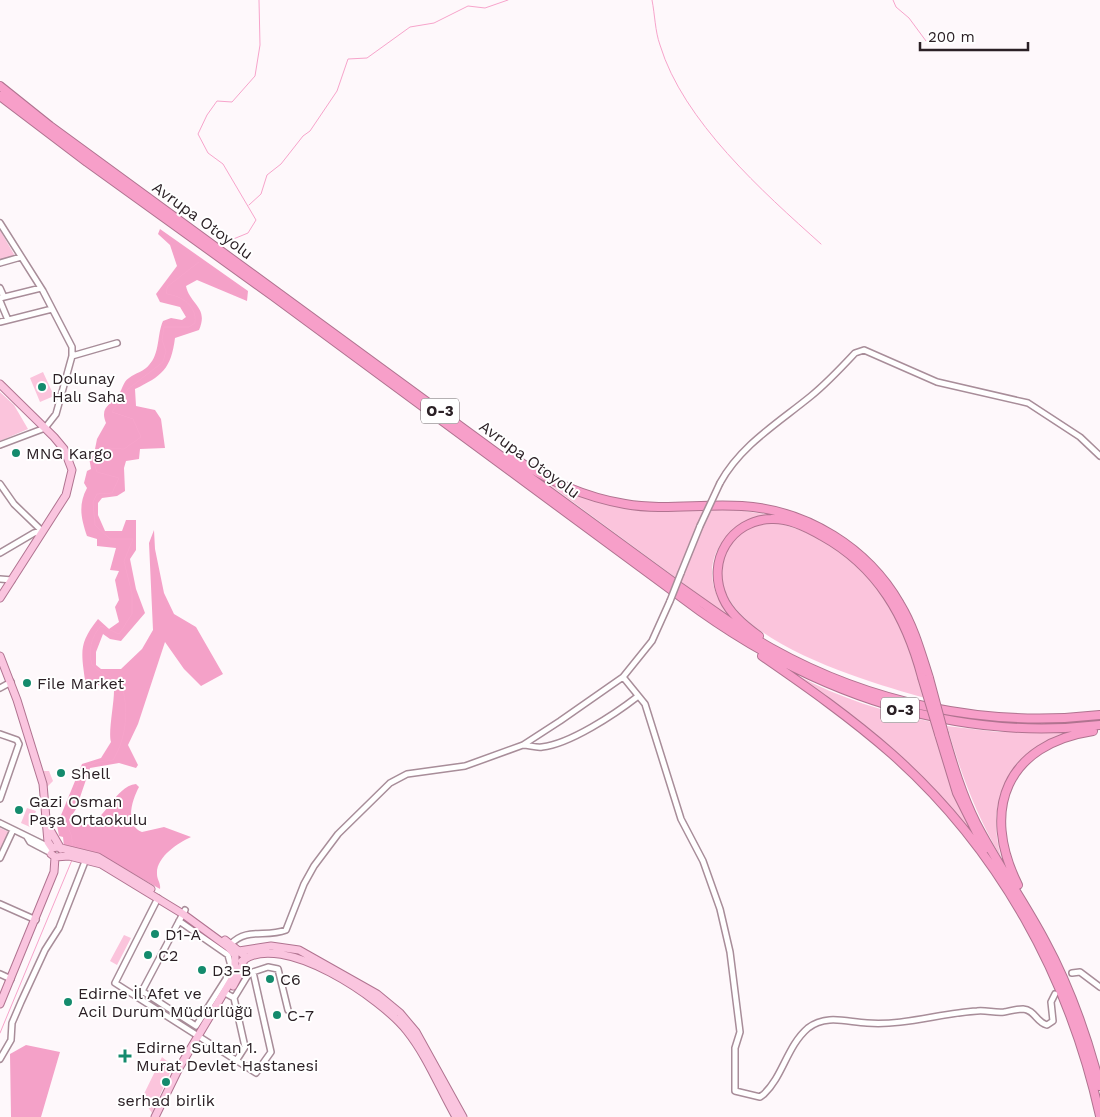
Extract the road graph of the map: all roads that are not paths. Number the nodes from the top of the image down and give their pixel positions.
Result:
1 (0, 86) edge
2 (0, 96) edge
3 (0, 223) edge
4 (20, 257) junction
5 (0, 263) edge
6 (0, 288) edge
7 (41, 288) junction
8 (2, 299) edge
9 (52, 309) junction
10 (8, 320) junction
11 (0, 322) edge
12 (117, 344) dead end
13 (72, 356) junction
14 (0, 384) edge
15 (460, 426) junction
16 (45, 428) junction
17 (0, 445) edge
18 (1100, 456) edge
19 (0, 484) edge
20 (42, 531) junction
21 (0, 553) edge
22 (0, 578) edge
23 (12, 580) junction
24 (0, 597) edge
25 (718, 624) junction
26 (0, 656) edge
27 (624, 677) junction
28 (926, 678) junction
29 (839, 681) junction
30 (10, 682) junction
31 (0, 688) edge
32 (638, 697) junction
33 (1100, 715) edge
34 (1100, 725) edge
35 (1100, 730) edge
36 (0, 734) edge
37 (942, 734) junction
38 (523, 744) junction
39 (0, 798) edge
40 (0, 823) edge
41 (13, 830) junction
42 (55, 852) junction
43 (0, 858) edge
44 (86, 859) junction
45 (1008, 890) junction
46 (158, 898) junction
47 (0, 904) edge
48 (183, 915) junction
49 (36, 920) junction
50 (1045, 940) junction
51 (231, 944) junction
52 (239, 956) junction
53 (253, 972) junction
54 (1072, 973) dead end
55 (0, 974) edge
56 (11, 980) junction
57 (1100, 987) edge
58 (142, 991) junction
59 (1055, 994) dead end
60 (231, 996) junction
61 (138, 998) junction
62 (0, 1004) edge
63 (288, 1010) dead end
64 (199, 1036) junction
65 (0, 1059) edge
66 (236, 1060) junction
67 (1100, 1086) edge
68 (1100, 1116) edge
69 (155, 1117) edge
70 (456, 1117) edge
71 (463, 1117) edge

1 - 15 highway, Avrupa Otoyolu / O-3
2 - 25 highway, Avrupa Otoyolu / O-3
3 - 4 street
4 - 5 street
4 - 7 street
6 - 8 street
7 - 8 street
7 - 9 street
8 - 10 street
9 - 10 street
9 - 13 street
10 - 11 street
12 - 13 street
13 - 16 street
14 - 16 main road
15 - 28 highway
15 - 29 highway, Avrupa Otoyolu / O-3
16 - 17 street
16 - 20 main road
18 - 27 street, bridge
19 - 20 street
20 - 21 street
20 - 23 main road
22 - 23 street
23 - 24 main road
25 - 34 highway, Avrupa Otoyolu / O-3
25 - 45 highway
26 - 30 main road
27 - 32 street
27 - 38 street
28 - 29 highway
28 - 37 highway, bridge
29 - 33 highway, Avrupa Otoyolu / O-3
30 - 31 street
30 - 42 main road
32 - 38 street
32 - 59 street
35 - 50 highway
36 - 39 street
37 - 45 highway
37 - 50 highway
38 - 51 street
40 - 41 street
41 - 42 street
41 - 43 street
42 - 44 main road
42 - 48 main road
42 - 49 main road
44 - 46 main road
44 - 65 street
45 - 68 highway
46 - 48 main road
46 - 61 street
47 - 49 street
48 - 51 main road
48 - 52 main road
48 - 58 street
48 - 58 street
49 - 56 main road
50 - 67 highway
51 - 52 main road
52 - 60 main road
52 - 64 main road
52 - 70 main road
52 - 71 main road
53 - 60 street
53 - 63 street
53 - 66 street
54 - 57 street
55 - 56 street
56 - 62 main road
58 - 61 street
60 - 64 main road
60 - 66 street
61 - 64 street
64 - 66 street
64 - 69 main road

